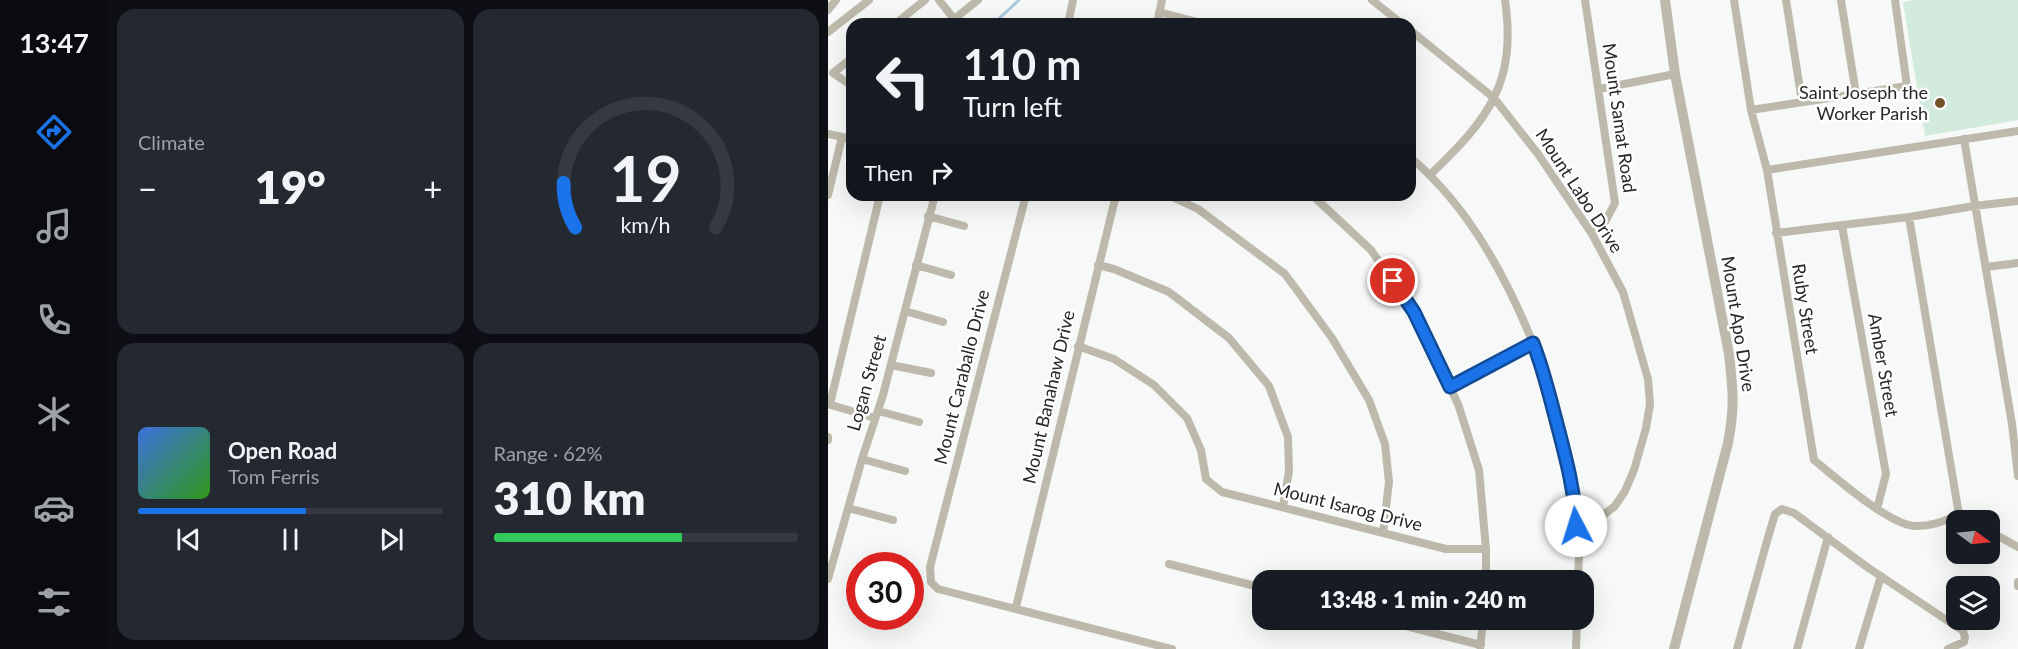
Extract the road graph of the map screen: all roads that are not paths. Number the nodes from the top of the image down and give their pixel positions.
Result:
1 (836, 0) edge
2 (869, 0) edge
3 (925, 0) edge
4 (939, 0) edge
5 (978, 0) edge
6 (1073, 0) edge
7 (1162, 0) edge
8 (1372, 0) edge
9 (1505, 0) edge
10 (1585, 0) edge
11 (1665, 0) edge
12 (1734, 0) edge
13 (1786, 0) edge
14 (1841, 0) edge
15 (1894, 0) edge
16 (828, 10) edge
17 (1160, 12) junction
18 (902, 18) edge
19 (949, 18) edge
20 (955, 18) edge
21 (1069, 18) edge
22 (1158, 18) edge
23 (1182, 18) edge
24 (1394, 18) edge
25 (828, 32) edge
26 (1416, 35) edge
27 (846, 63) edge
28 (1676, 74) junction
29 (846, 81) edge
30 (1599, 89) junction
31 (1856, 94) junction
32 (1494, 98) junction
33 (1802, 102) junction
34 (1751, 110) junction
35 (2018, 131) edge
36 (828, 134) edge
37 (842, 137) junction
38 (846, 138) edge
39 (1964, 139) junction
40 (1416, 162) edge
41 (1767, 170) junction
42 (1431, 174) junction
43 (828, 195) edge
44 (879, 201) edge
45 (933, 201) edge
46 (1024, 201) edge
47 (1114, 201) edge
48 (1180, 201) edge
49 (1318, 201) edge
50 (2018, 201) edge
51 (1974, 206) junction
52 (928, 216) junction
53 (1909, 218) junction
54 (964, 226) dead end
55 (1842, 226) junction
56 (1776, 233) junction
57 (1592, 234) junction
58 (2018, 263) edge
59 (916, 265) junction
60 (1098, 265) junction
61 (1986, 267) junction
62 (951, 275) dead end
63 (905, 311) junction
64 (943, 322) dead end
65 (1533, 343) junction
66 (1078, 346) junction
67 (891, 364) junction
68 (931, 373) dead end
69 (1450, 387) junction
70 (829, 404) edge
71 (877, 414) junction
72 (919, 422) dead end
73 (2015, 423) edge
74 (862, 459) junction
75 (905, 471) dead end
76 (2018, 476) edge
77 (1283, 507) junction
78 (848, 508) junction
79 (1877, 509) junction
80 (1958, 510) edge
81 (893, 520) dead end
82 (1946, 520) edge
83 (1576, 526) junction
84 (1383, 533) junction
85 (1828, 537) junction
86 (2000, 537) edge
87 (2018, 547) edge
88 (1486, 549) junction
89 (831, 558) edge
90 (1169, 564) dead end
91 (1486, 570) edge
92 (1578, 570) edge
93 (1881, 576) junction
94 (828, 579) edge
95 (1252, 585) edge
96 (1016, 607) junction
97 (1419, 630) edge
98 (1483, 630) edge
99 (1577, 630) edge
100 (1481, 647) edge
101 (1172, 649) edge
102 (1576, 649) edge
103 (1674, 649) edge
104 (1737, 649) edge
105 (1797, 649) edge
106 (1858, 649) edge
107 (1948, 649) edge

1 - 16 street
2 - 25 street
3 - 18 street
4 - 19 street
5 - 20 street
6 - 21 street
7 - 17 street
8 - 24 street
9 - 32 street
10 - 30 street, Mount Samat Road
11 - 28 street, Mount Apo Drive
12 - 34 street, Ruby Street
13 - 33 street
14 - 31 street
15 - 31 street
17 - 22 street
17 - 23 street
26 - 32 street, Mount Labo Drive
27 - 29 street
28 - 30 street
28 - 103 street, Mount Apo Drive
30 - 57 street, Mount Samat Road
31 - 33 street
32 - 42 street
32 - 57 street, Mount Labo Drive
33 - 34 street
34 - 41 street, Ruby Street
35 - 39 street
36 - 37 street
37 - 38 street
37 - 43 street
39 - 41 street
39 - 51 street
40 - 42 street
41 - 56 street, Ruby Street
42 - 65 street
44 - 70 street
45 - 52 street, Logan Street
46 - 96 street, Mount Caraballo Drive
47 - 60 street, Mount Banahaw Drive
48 - 84 street
49 - 69 street
50 - 51 street
51 - 53 street
51 - 61 street
52 - 54 street
52 - 59 street, Logan Street
53 - 55 street
53 - 80 street
55 - 56 street
55 - 79 street, Amber Street
56 - 79 street, Ruby Street
57 - 83 street, Mount Labo Drive
58 - 61 street
59 - 62 street
59 - 63 street, Logan Street
60 - 66 street, Mount Banahaw Drive
60 - 77 street
61 - 73 street
63 - 64 street
63 - 67 street, Logan Street
65 - 69 street
65 - 83 street
66 - 77 street, Mount Isarog Drive
66 - 96 street, Mount Banahaw Drive
67 - 68 street
67 - 71 street, Logan Street
69 - 88 street
70 - 71 street
71 - 72 street
71 - 74 street, Logan Street
73 - 76 street
74 - 75 street
74 - 78 street, Logan Street
77 - 84 street, Mount Isarog Drive
78 - 81 street
78 - 89 street, Logan Street
79 - 82 street, Ruby Street
83 - 92 street
84 - 88 street, Mount Isarog Drive
85 - 93 street
85 - 104 street
85 - 105 street
86 - 87 street
88 - 91 street
89 - 94 street, Logan Street
90 - 95 street
93 - 106 street
93 - 107 street
96 - 101 street
97 - 100 street
98 - 100 street
99 - 102 street

